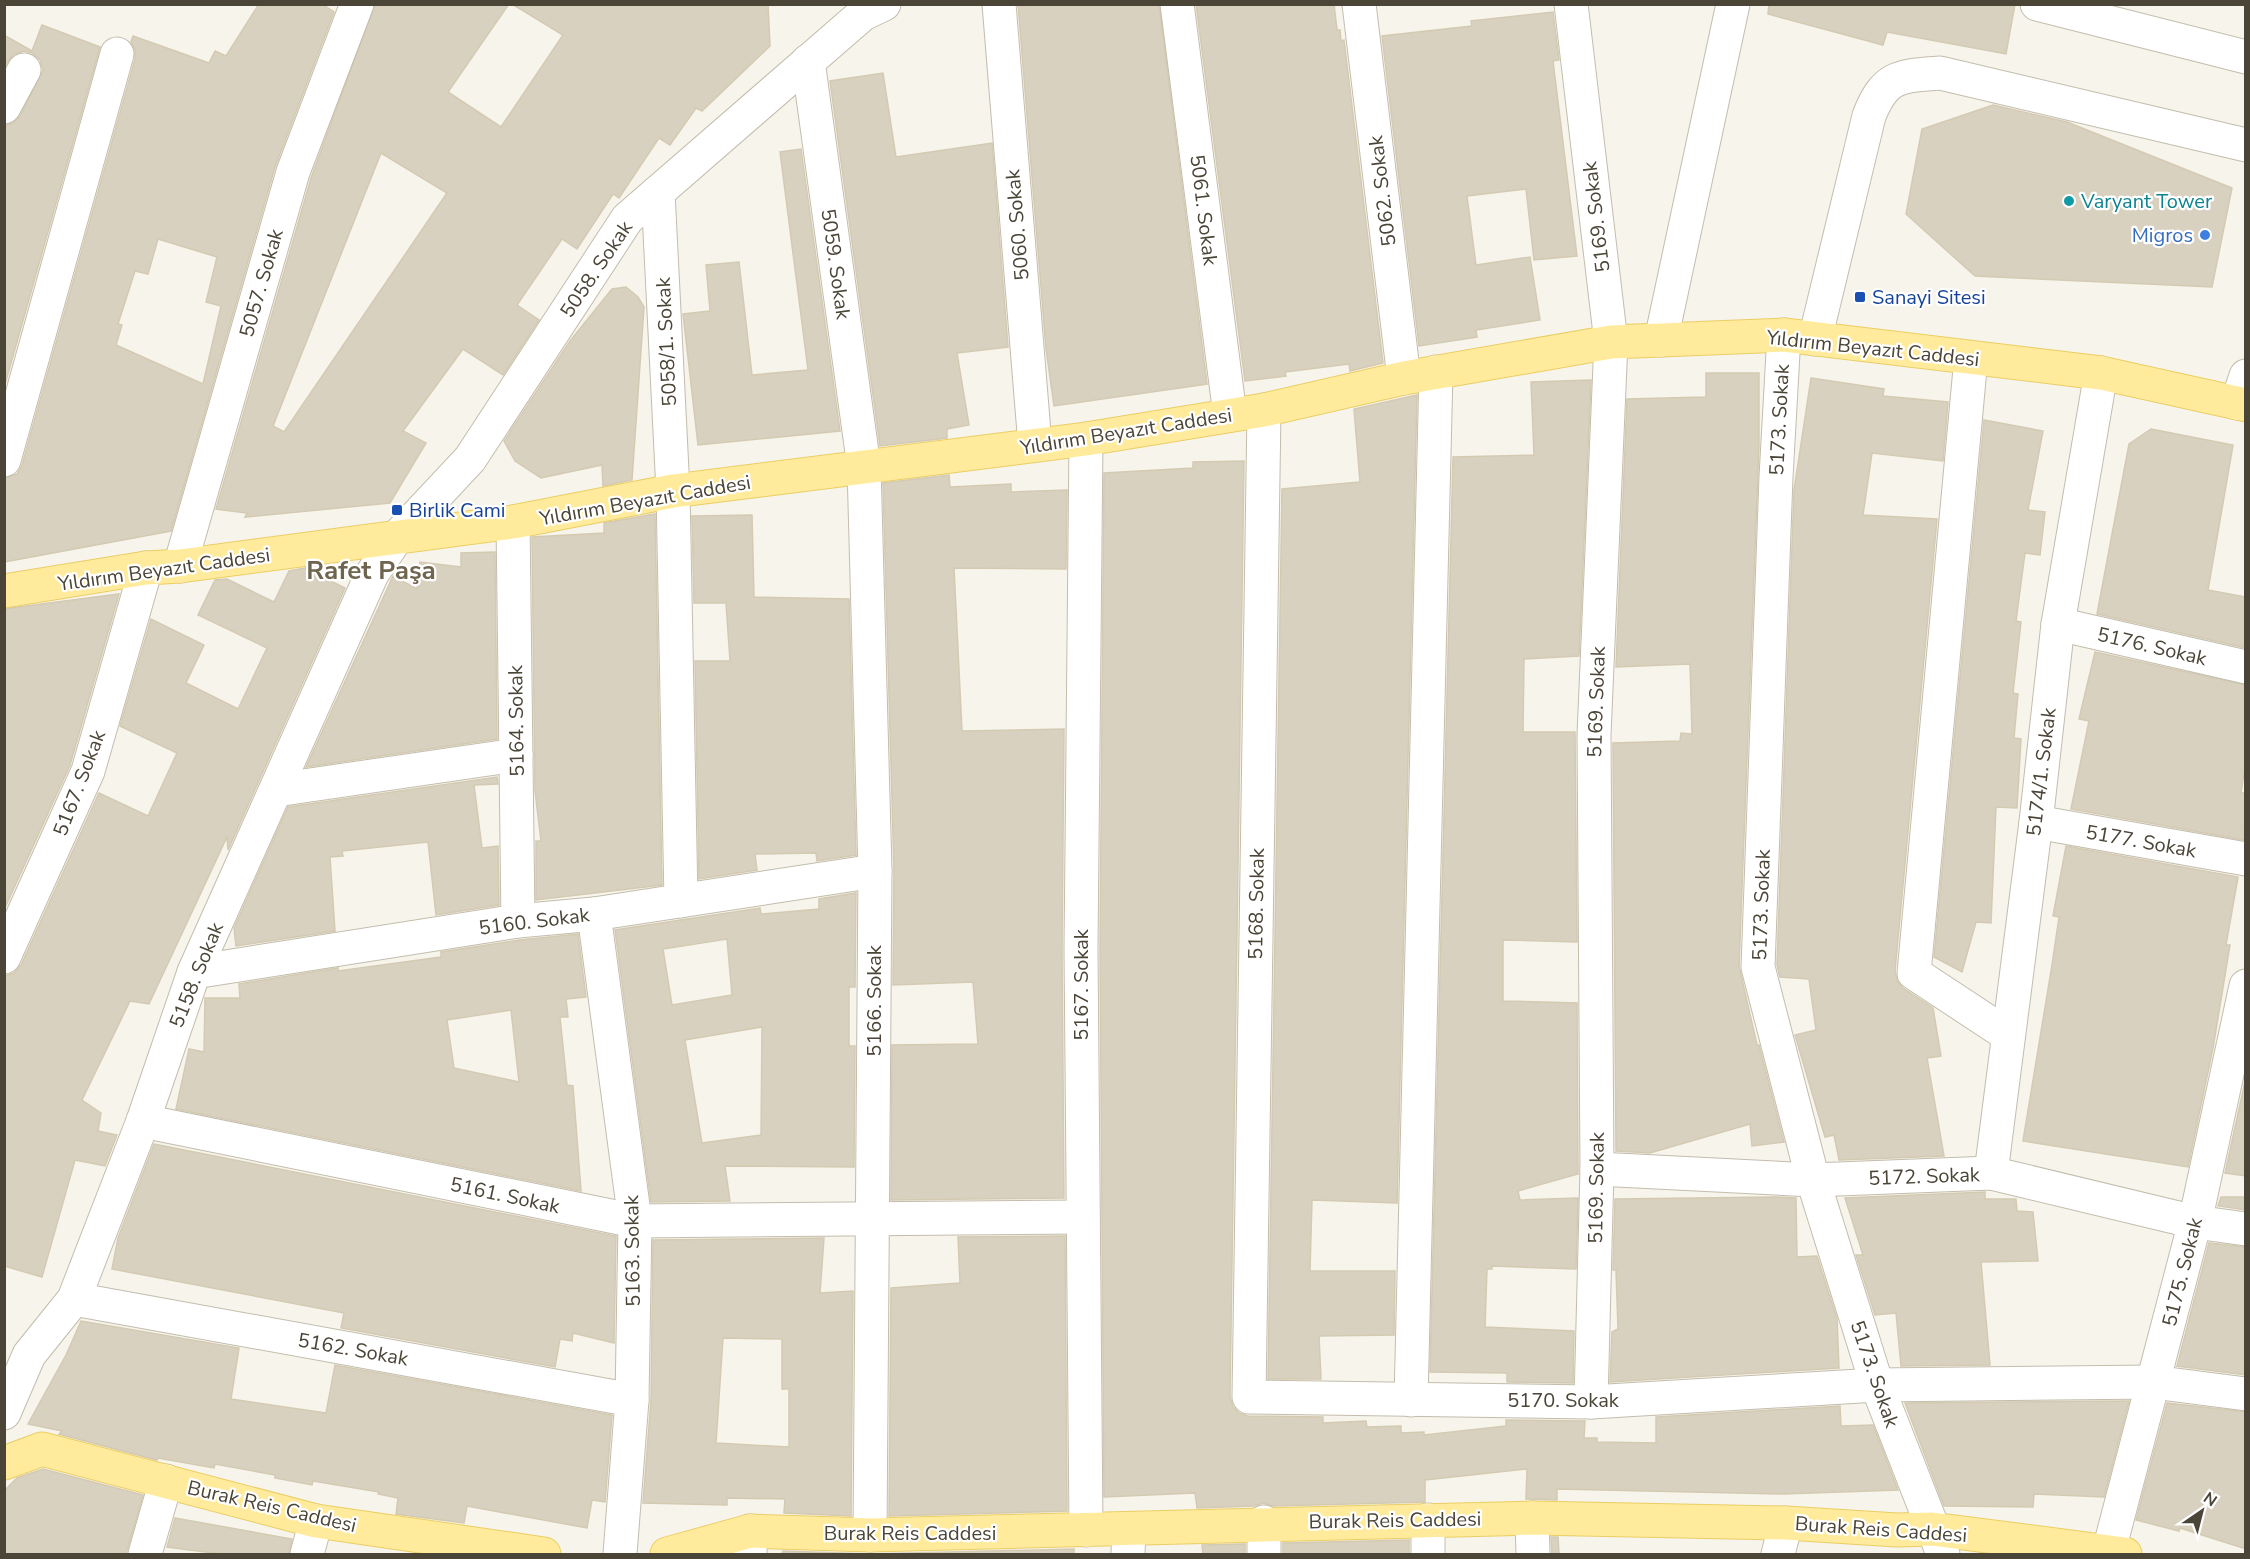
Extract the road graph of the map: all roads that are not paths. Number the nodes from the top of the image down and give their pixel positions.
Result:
1 (357, 4) edge
2 (999, 4) edge
3 (1178, 4) edge
4 (1359, 4) edge
5 (1571, 4) edge
6 (1733, 4) edge
7 (2037, 4) edge
8 (865, 8) edge
9 (117, 54) dead end
10 (2246, 57) edge
11 (808, 61) junction
12 (24, 70) dead end
13 (4, 107) edge
14 (2246, 145) edge
15 (658, 192) junction
16 (1800, 337) junction
17 (1661, 340) junction
18 (1611, 342) junction
19 (1971, 358) junction
20 (1436, 372) junction
21 (2101, 373) junction
22 (1404, 378) junction
23 (2243, 395) edge
24 (1264, 410) junction
25 (1230, 415) junction
26 (1086, 439) junction
27 (1035, 445) junction
28 (4, 460) edge
29 (864, 467) junction
30 (673, 491) junction
31 (513, 522) junction
32 (397, 537) junction
33 (180, 566) junction
34 (146, 568) junction
35 (4, 591) edge
36 (2058, 624) junction
37 (2246, 667) edge
38 (516, 755) junction
39 (276, 790) junction
40 (2036, 822) junction
41 (2246, 859) edge
42 (875, 871) junction
43 (681, 901) junction
44 (594, 914) junction
45 (518, 921) junction
46 (4, 957) edge
47 (194, 972) junction
48 (2246, 987) edge
49 (2008, 1035) junction
50 (2241, 1035) edge
51 (143, 1121) junction
52 (1597, 1170) junction
53 (1990, 1173) junction
54 (1813, 1180) junction
55 (1083, 1217) junction
56 (872, 1220) junction
57 (635, 1221) junction
58 (2195, 1222) junction
59 (2246, 1229) edge
60 (74, 1299) junction
61 (17, 1352) edge
62 (2153, 1382) junction
63 (1877, 1385) junction
64 (2246, 1394) edge
65 (1249, 1397) joint
66 (632, 1400) junction
67 (1411, 1400) junction
68 (1591, 1402) junction
69 (4, 1413) edge
70 (4, 1462) edge
71 (166, 1481) junction
72 (1532, 1518) junction
73 (1428, 1520) junction
74 (316, 1521) junction
75 (1264, 1522) junction
76 (1786, 1523) junction
77 (1086, 1530) junction
78 (870, 1535) junction
79 (1129, 1541) edge
80 (750, 1543) edge
81 (938, 1544) edge
82 (1940, 1548) edge
83 (481, 1550) edge
84 (2114, 1553) edge
85 (145, 1554) edge
86 (307, 1554) edge
87 (544, 1554) edge
88 (620, 1554) edge
89 (667, 1554) edge
90 (1264, 1554) edge
91 (1428, 1554) edge
92 (1533, 1554) edge
93 (1778, 1554) edge

1 - 33 street, 5057. Sokak
2 - 27 street, 5060. Sokak
3 - 25 street, 5061. Sokak
4 - 22 street, 5062. Sokak
5 - 18 street, 5169. Sokak
6 - 17 street
7 - 10 street
8 - 11 street, 5058. Sokak
9 - 28 street
11 - 15 street, 5058. Sokak
11 - 29 street, 5059. Sokak
12 - 13 street
14 - 16 street, 5173. Sokak
15 - 30 street, 5058/1. Sokak
15 - 32 street, 5058. Sokak
16 - 17 main road, Yıldırım Beyazıt Caddesi
16 - 19 main road, Yıldırım Beyazıt Caddesi
16 - 54 street, 5173. Sokak
17 - 18 main road, Yıldırım Beyazıt Caddesi
18 - 20 main road, Yıldırım Beyazıt Caddesi
18 - 52 street, 5169. Sokak
19 - 21 main road, Yıldırım Beyazıt Caddesi
19 - 49 street
20 - 22 main road, Yıldırım Beyazıt Caddesi
20 - 67 street
21 - 23 main road, Yıldırım Beyazıt Caddesi
21 - 36 street, 5174/1. Sokak
22 - 24 main road, Yıldırım Beyazıt Caddesi
24 - 25 main road, Yıldırım Beyazıt Caddesi
24 - 65 street, 5168. Sokak
25 - 26 main road, Yıldırım Beyazıt Caddesi
26 - 27 main road, Yıldırım Beyazıt Caddesi
26 - 55 street, 5167. Sokak
27 - 29 main road, Yıldırım Beyazıt Caddesi
29 - 30 main road, Yıldırım Beyazıt Caddesi
29 - 42 street, 5166. Sokak
30 - 31 main road, Yıldırım Beyazıt Caddesi
30 - 43 street, 5058/1. Sokak
31 - 32 main road, Yıldırım Beyazıt Caddesi
31 - 38 street, 5164. Sokak
32 - 33 main road, Yıldırım Beyazıt Caddesi
32 - 39 street, 5158. Sokak
33 - 34 main road, Yıldırım Beyazıt Caddesi
34 - 35 main road, Yıldırım Beyazıt Caddesi
34 - 46 street, 5167. Sokak
36 - 37 street, 5176. Sokak
36 - 40 street, 5174/1. Sokak
38 - 39 street
38 - 45 street, 5164. Sokak
39 - 47 street, 5158. Sokak
40 - 41 street, 5177. Sokak
40 - 49 street, 5174/1. Sokak
42 - 43 street, 5160. Sokak
42 - 56 street, 5166. Sokak
43 - 44 street, 5160. Sokak
44 - 45 street, 5160. Sokak
44 - 57 street, 5163. Sokak
45 - 47 street, 5160. Sokak
47 - 51 street, 5158. Sokak
48 - 50 street, 5175. Sokak
49 - 53 street, 5174/1. Sokak
50 - 58 street, 5175. Sokak
51 - 57 street, 5161. Sokak
51 - 60 street, 5158. Sokak
52 - 54 street, 5172. Sokak
52 - 68 street, 5169. Sokak
53 - 54 street, 5172. Sokak
53 - 58 street, 5172. Sokak
54 - 63 street, 5173. Sokak
55 - 56 street, 5161. Sokak
55 - 77 street, 5167. Sokak
56 - 57 street, 5161. Sokak
56 - 78 street, 5166. Sokak
57 - 66 street, 5163. Sokak
58 - 59 street, 5172. Sokak
58 - 62 street, 5175. Sokak
60 - 61 street, 5158. Sokak
60 - 66 street, 5162. Sokak
61 - 69 street, 5158. Sokak
62 - 63 street, 5170. Sokak
62 - 64 street, 5170. Sokak
62 - 84 street, 5175. Sokak
63 - 68 street, 5170. Sokak
63 - 82 street, 5173. Sokak
65 - 67 street, 5170. Sokak
66 - 88 street, 5163. Sokak
67 - 68 street, 5170. Sokak
70 - 71 main road, Burak Reis Caddesi
71 - 74 main road, Burak Reis Caddesi
71 - 85 street
72 - 73 main road, Burak Reis Caddesi
72 - 76 main road, Burak Reis Caddesi
72 - 92 street
73 - 75 main road, Burak Reis Caddesi
73 - 91 street
74 - 83 main road, Burak Reis Caddesi
74 - 86 street
75 - 79 main road, Burak Reis Caddesi
75 - 90 street
76 - 82 main road, Burak Reis Caddesi
76 - 93 street
77 - 79 main road, Burak Reis Caddesi
77 - 81 main road, Burak Reis Caddesi
78 - 80 main road, Burak Reis Caddesi
78 - 81 main road, Burak Reis Caddesi
80 - 89 main road, Burak Reis Caddesi
82 - 84 main road, Burak Reis Caddesi
83 - 87 main road, Burak Reis Caddesi

